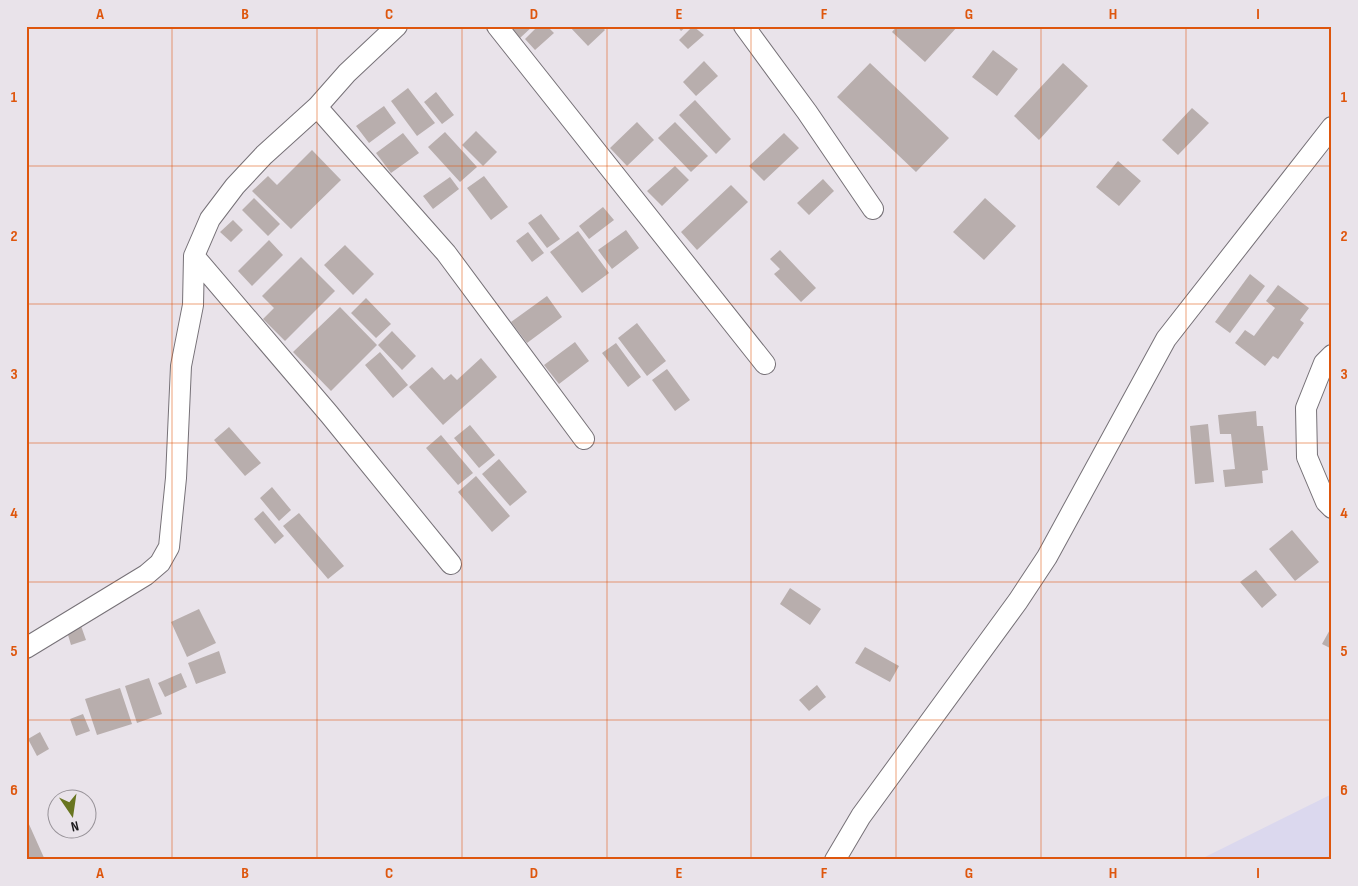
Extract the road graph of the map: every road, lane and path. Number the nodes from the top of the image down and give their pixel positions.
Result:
1 (396, 26) edge
2 (497, 26) edge
3 (744, 26) edge
4 (317, 107) junction
5 (1332, 127) edge
6 (873, 209) dead end
7 (194, 256) junction
8 (1332, 355) edge
9 (765, 364) dead end
10 (584, 439) dead end
11 (1332, 508) edge
12 (451, 564) dead end
13 (26, 648) edge
14 (835, 860) edge

1 - 4 street
2 - 9 street
3 - 6 street
4 - 7 street
4 - 10 street
5 - 14 street
7 - 12 street
7 - 13 street
8 - 11 street

